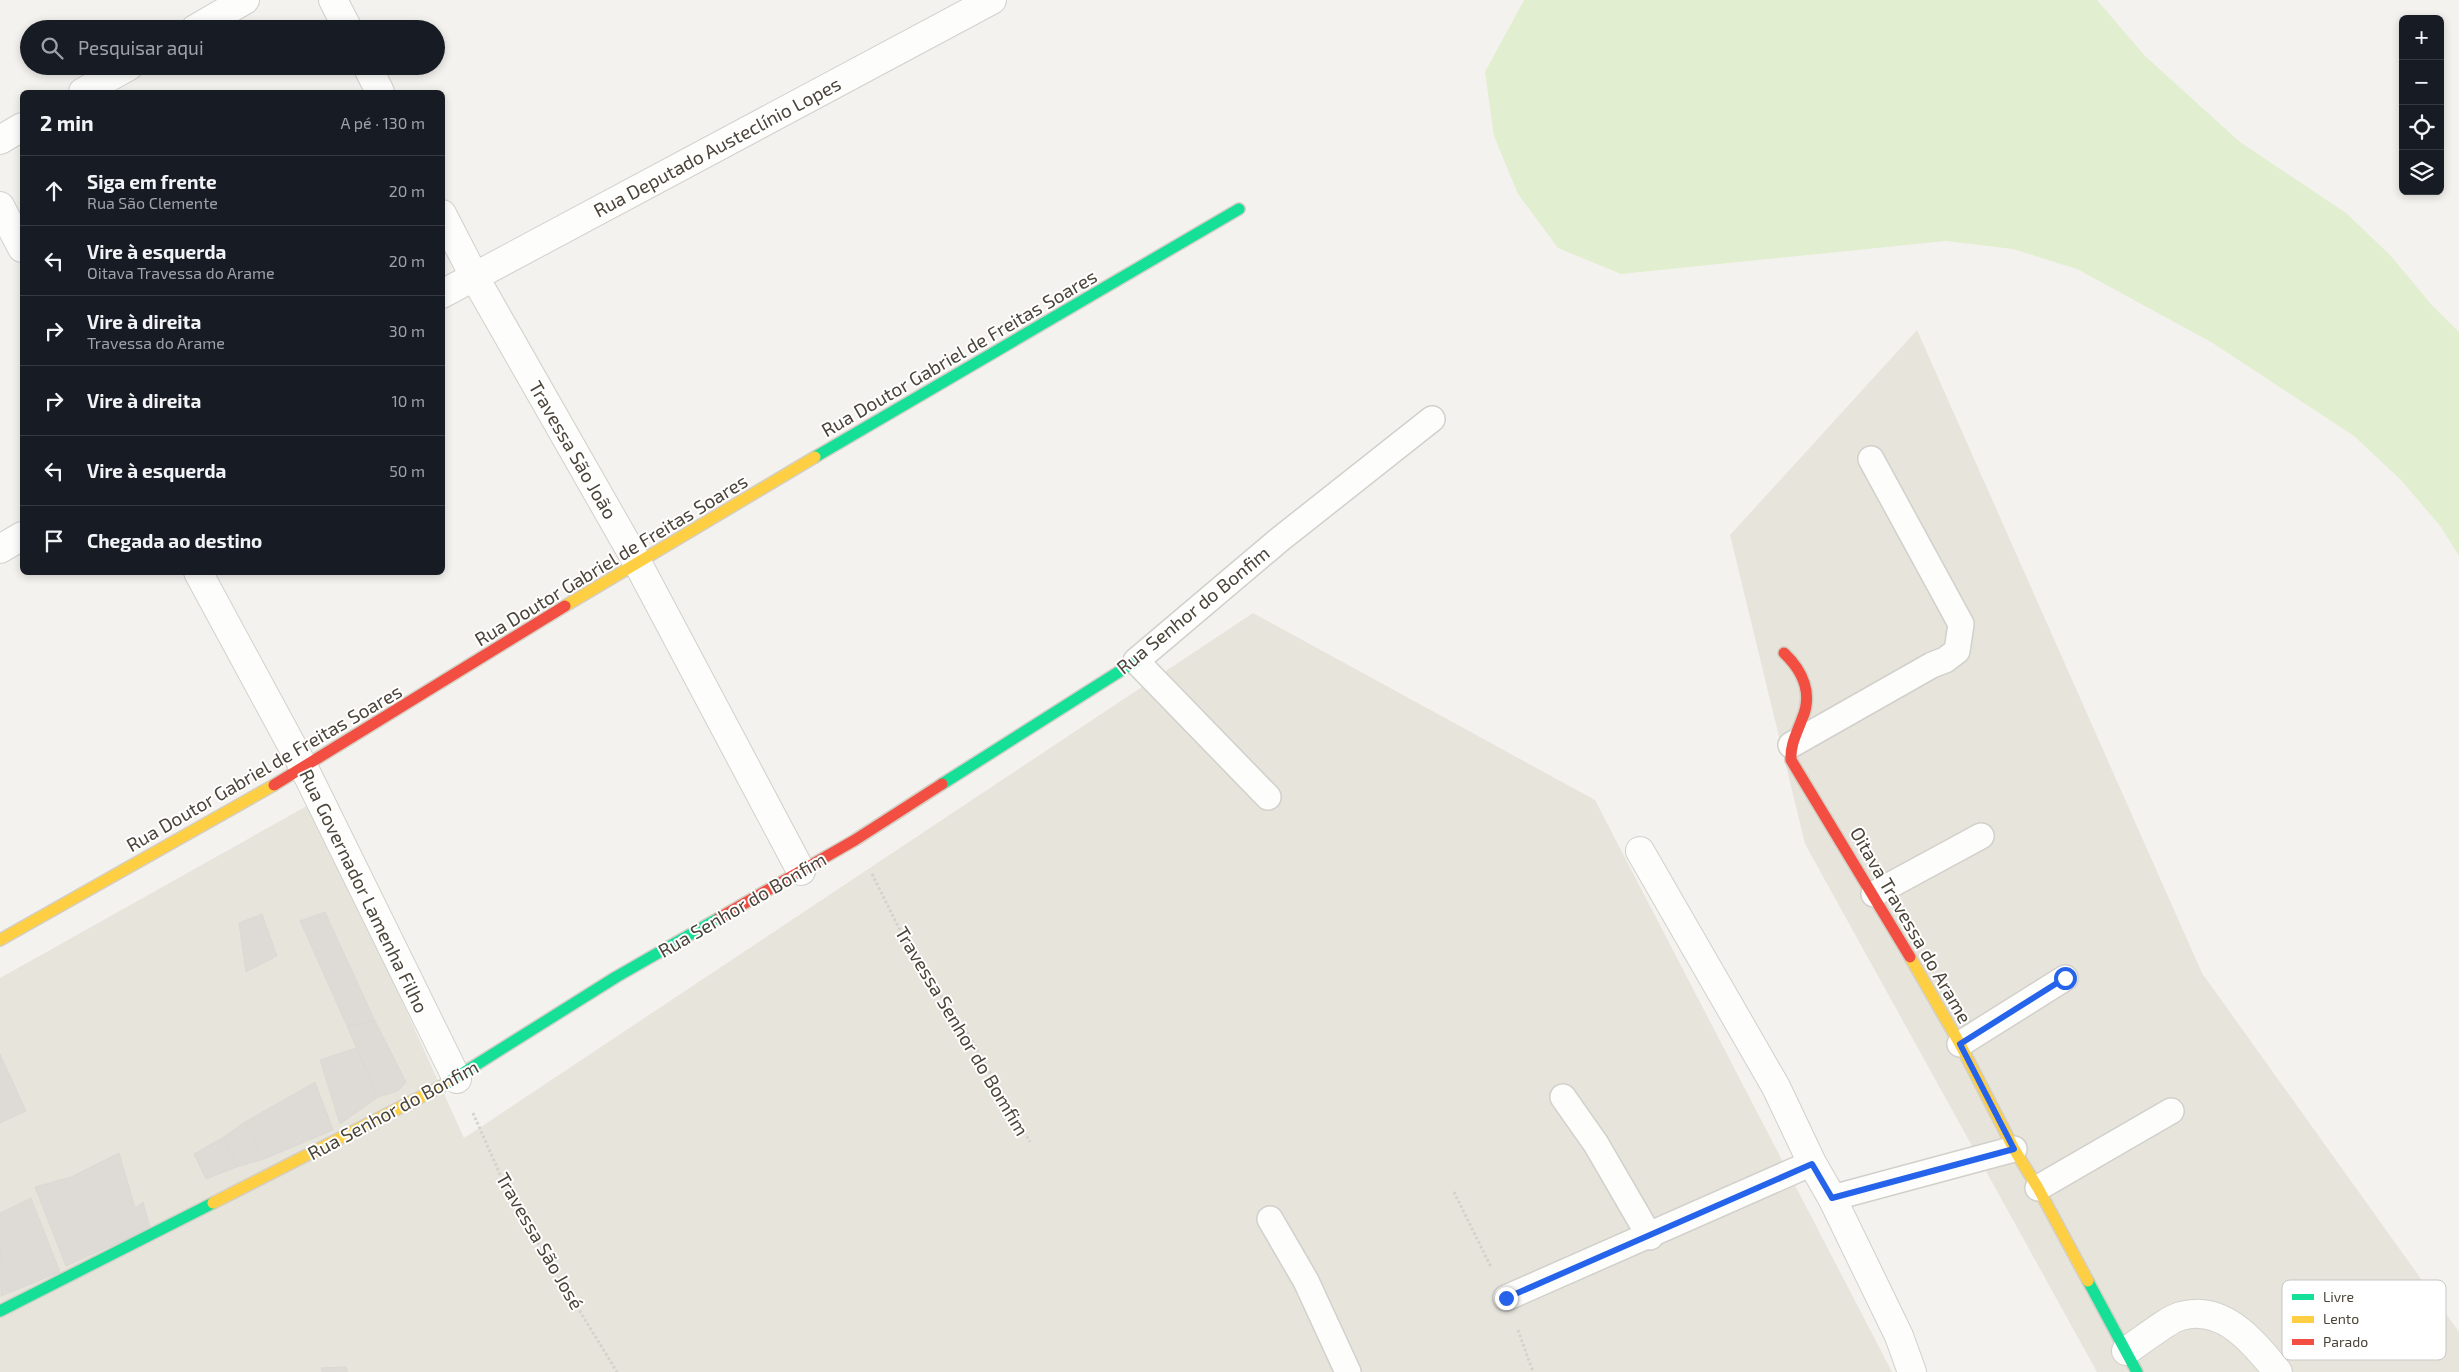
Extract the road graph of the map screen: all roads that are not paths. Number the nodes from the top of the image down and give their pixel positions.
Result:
1 (245, 0) edge
2 (333, 0) edge
3 (992, 0) edge
4 (211, 20) edge
5 (343, 20) edge
6 (113, 75) edge
7 (372, 75) edge
8 (87, 90) edge
9 (379, 90) edge
10 (20, 128) edge
11 (0, 140) edge
12 (0, 206) edge
13 (1239, 209) dead end
14 (445, 220) edge
15 (20, 244) edge
16 (474, 276) junction
17 (445, 292) edge
18 (1432, 419) dead end
19 (1871, 459) dead end
20 (20, 537) edge
21 (0, 549) edge
22 (637, 562) junction
23 (200, 575) edge
24 (1784, 653) dead end
25 (1136, 661) junction
26 (1791, 745) junction
27 (304, 768) junction
28 (1268, 797) dead end
29 (1981, 836) dead end
30 (1640, 851) dead end
31 (801, 871) junction
32 (1874, 894) junction
33 (0, 940) edge
34 (2065, 978) dead end
35 (1960, 1044) junction
36 (457, 1079) junction
37 (1563, 1096) dead end
38 (2171, 1111) dead end
39 (2014, 1149) junction
40 (1812, 1164) junction
41 (2038, 1188) junction
42 (1832, 1198) junction
43 (1270, 1219) dead end
44 (1650, 1237) junction
45 (1506, 1298) dead end
46 (0, 1311) edge
47 (2132, 1361) edge
48 (1348, 1372) edge
49 (1912, 1372) edge
50 (2278, 1372) edge

1 - 4 street
2 - 5 street
3 - 16 street, Rua Deputado Austeclínio Lopes
6 - 8 street
7 - 9 street
10 - 11 street
12 - 15 street
13 - 22 street, Rua Doutor Gabriel de Freitas Soares
14 - 16 street, Travessa São João
16 - 17 street, Rua Deputado Austeclínio Lopes
16 - 22 street, Travessa São João
18 - 25 lane, Rua Senhor do Bonfim
19 - 26 lane
20 - 21 street
22 - 27 street, Rua Doutor Gabriel de Freitas Soares
22 - 31 street, Travessa São João
23 - 27 street, Rua Governador Lamenha Filho
24 - 26 street
25 - 28 lane
25 - 31 street, Rua Senhor do Bonfim
26 - 32 street, Oitava Travessa do Arame
27 - 33 street, Rua Doutor Gabriel de Freitas Soares
27 - 36 street, Rua Governador Lamenha Filho
29 - 32 lane
30 - 40 street
31 - 36 street, Rua Senhor do Bonfim
32 - 35 street, Oitava Travessa do Arame
34 - 35 lane
35 - 39 street, Oitava Travessa do Arame
36 - 46 street, Rua Senhor do Bonfim
37 - 44 lane
38 - 41 lane
39 - 41 street, Oitava Travessa do Arame
39 - 42 lane
40 - 42 street
40 - 44 lane
41 - 47 street, Oitava Travessa do Arame
42 - 49 street
43 - 48 lane
44 - 45 lane
47 - 50 street

